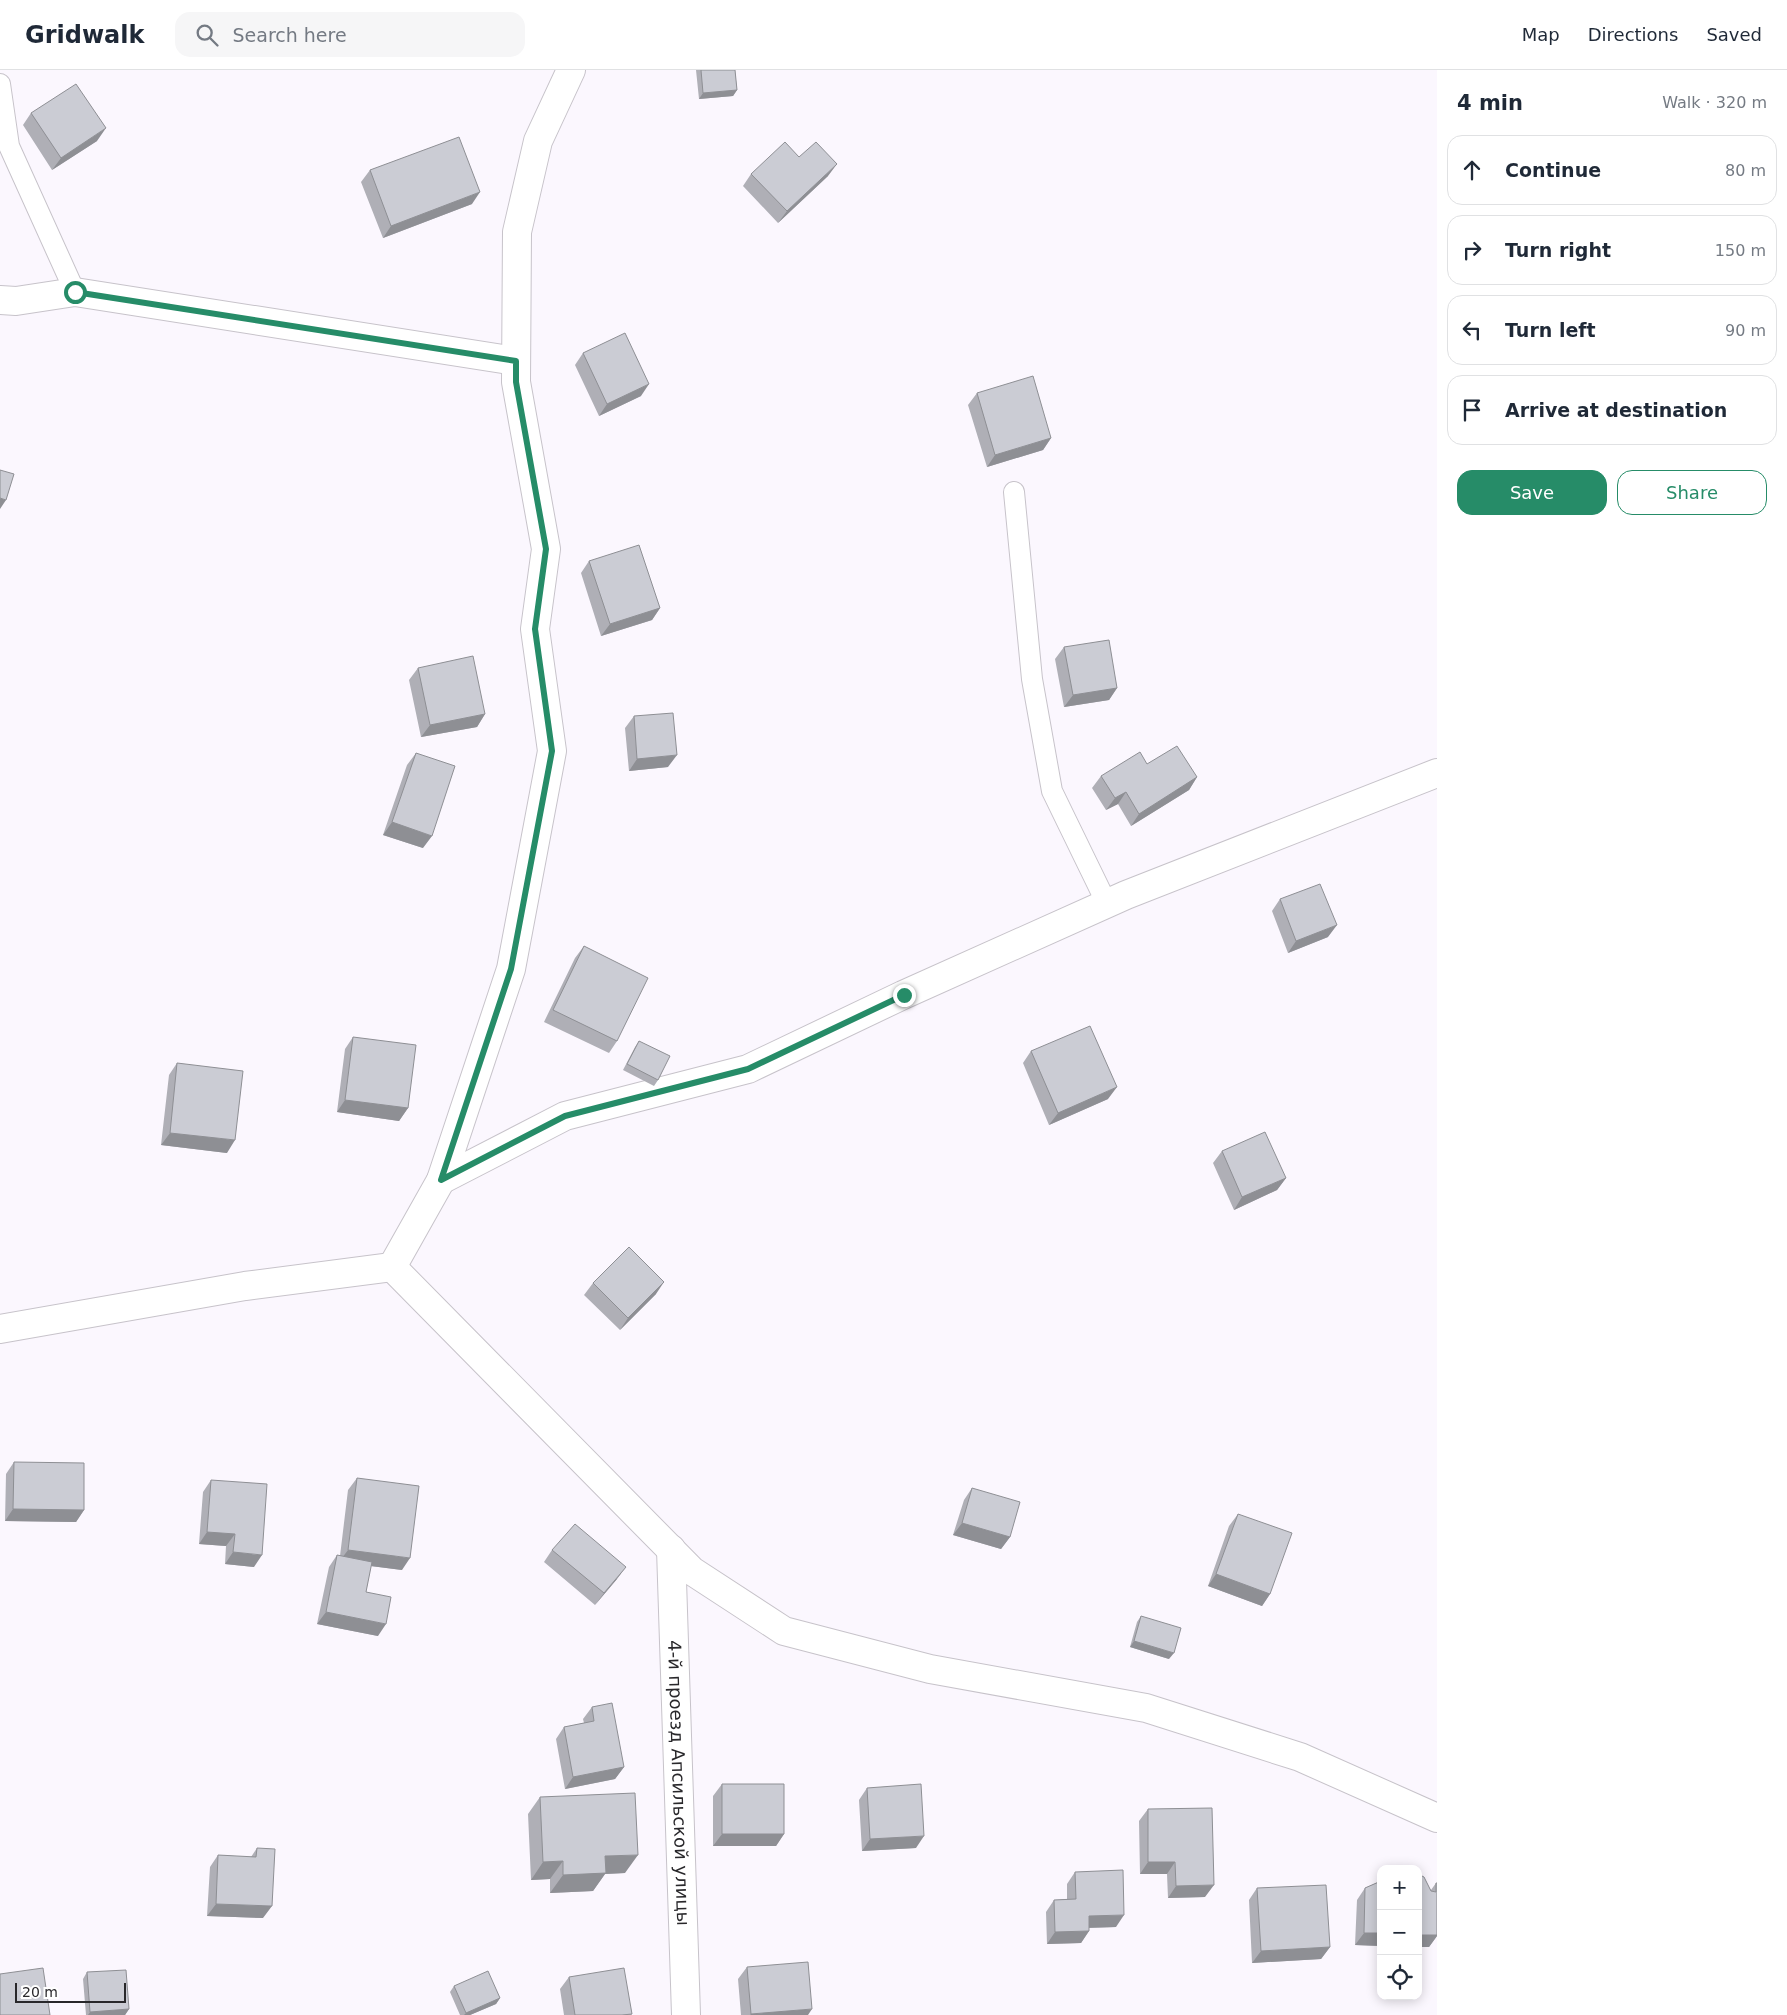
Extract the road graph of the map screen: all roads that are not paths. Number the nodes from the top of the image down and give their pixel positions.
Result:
1 (571, 70) edge
2 (0, 84) edge
3 (75, 292) junction
4 (0, 300) edge
5 (516, 361) junction
6 (1014, 492) dead end
7 (1437, 773) edge
8 (1107, 904) junction
9 (441, 1180) junction
10 (392, 1267) junction
11 (0, 1329) edge
12 (671, 1549) junction
13 (1437, 1818) edge
14 (686, 2015) edge

1 - 5 street
2 - 3 lane
3 - 4 street
3 - 5 street
5 - 9 street
6 - 8 lane
7 - 8 street
8 - 9 street
9 - 10 street
10 - 11 street
10 - 12 street
12 - 13 street
12 - 14 street, 4-й проезд Апсильской улицы

